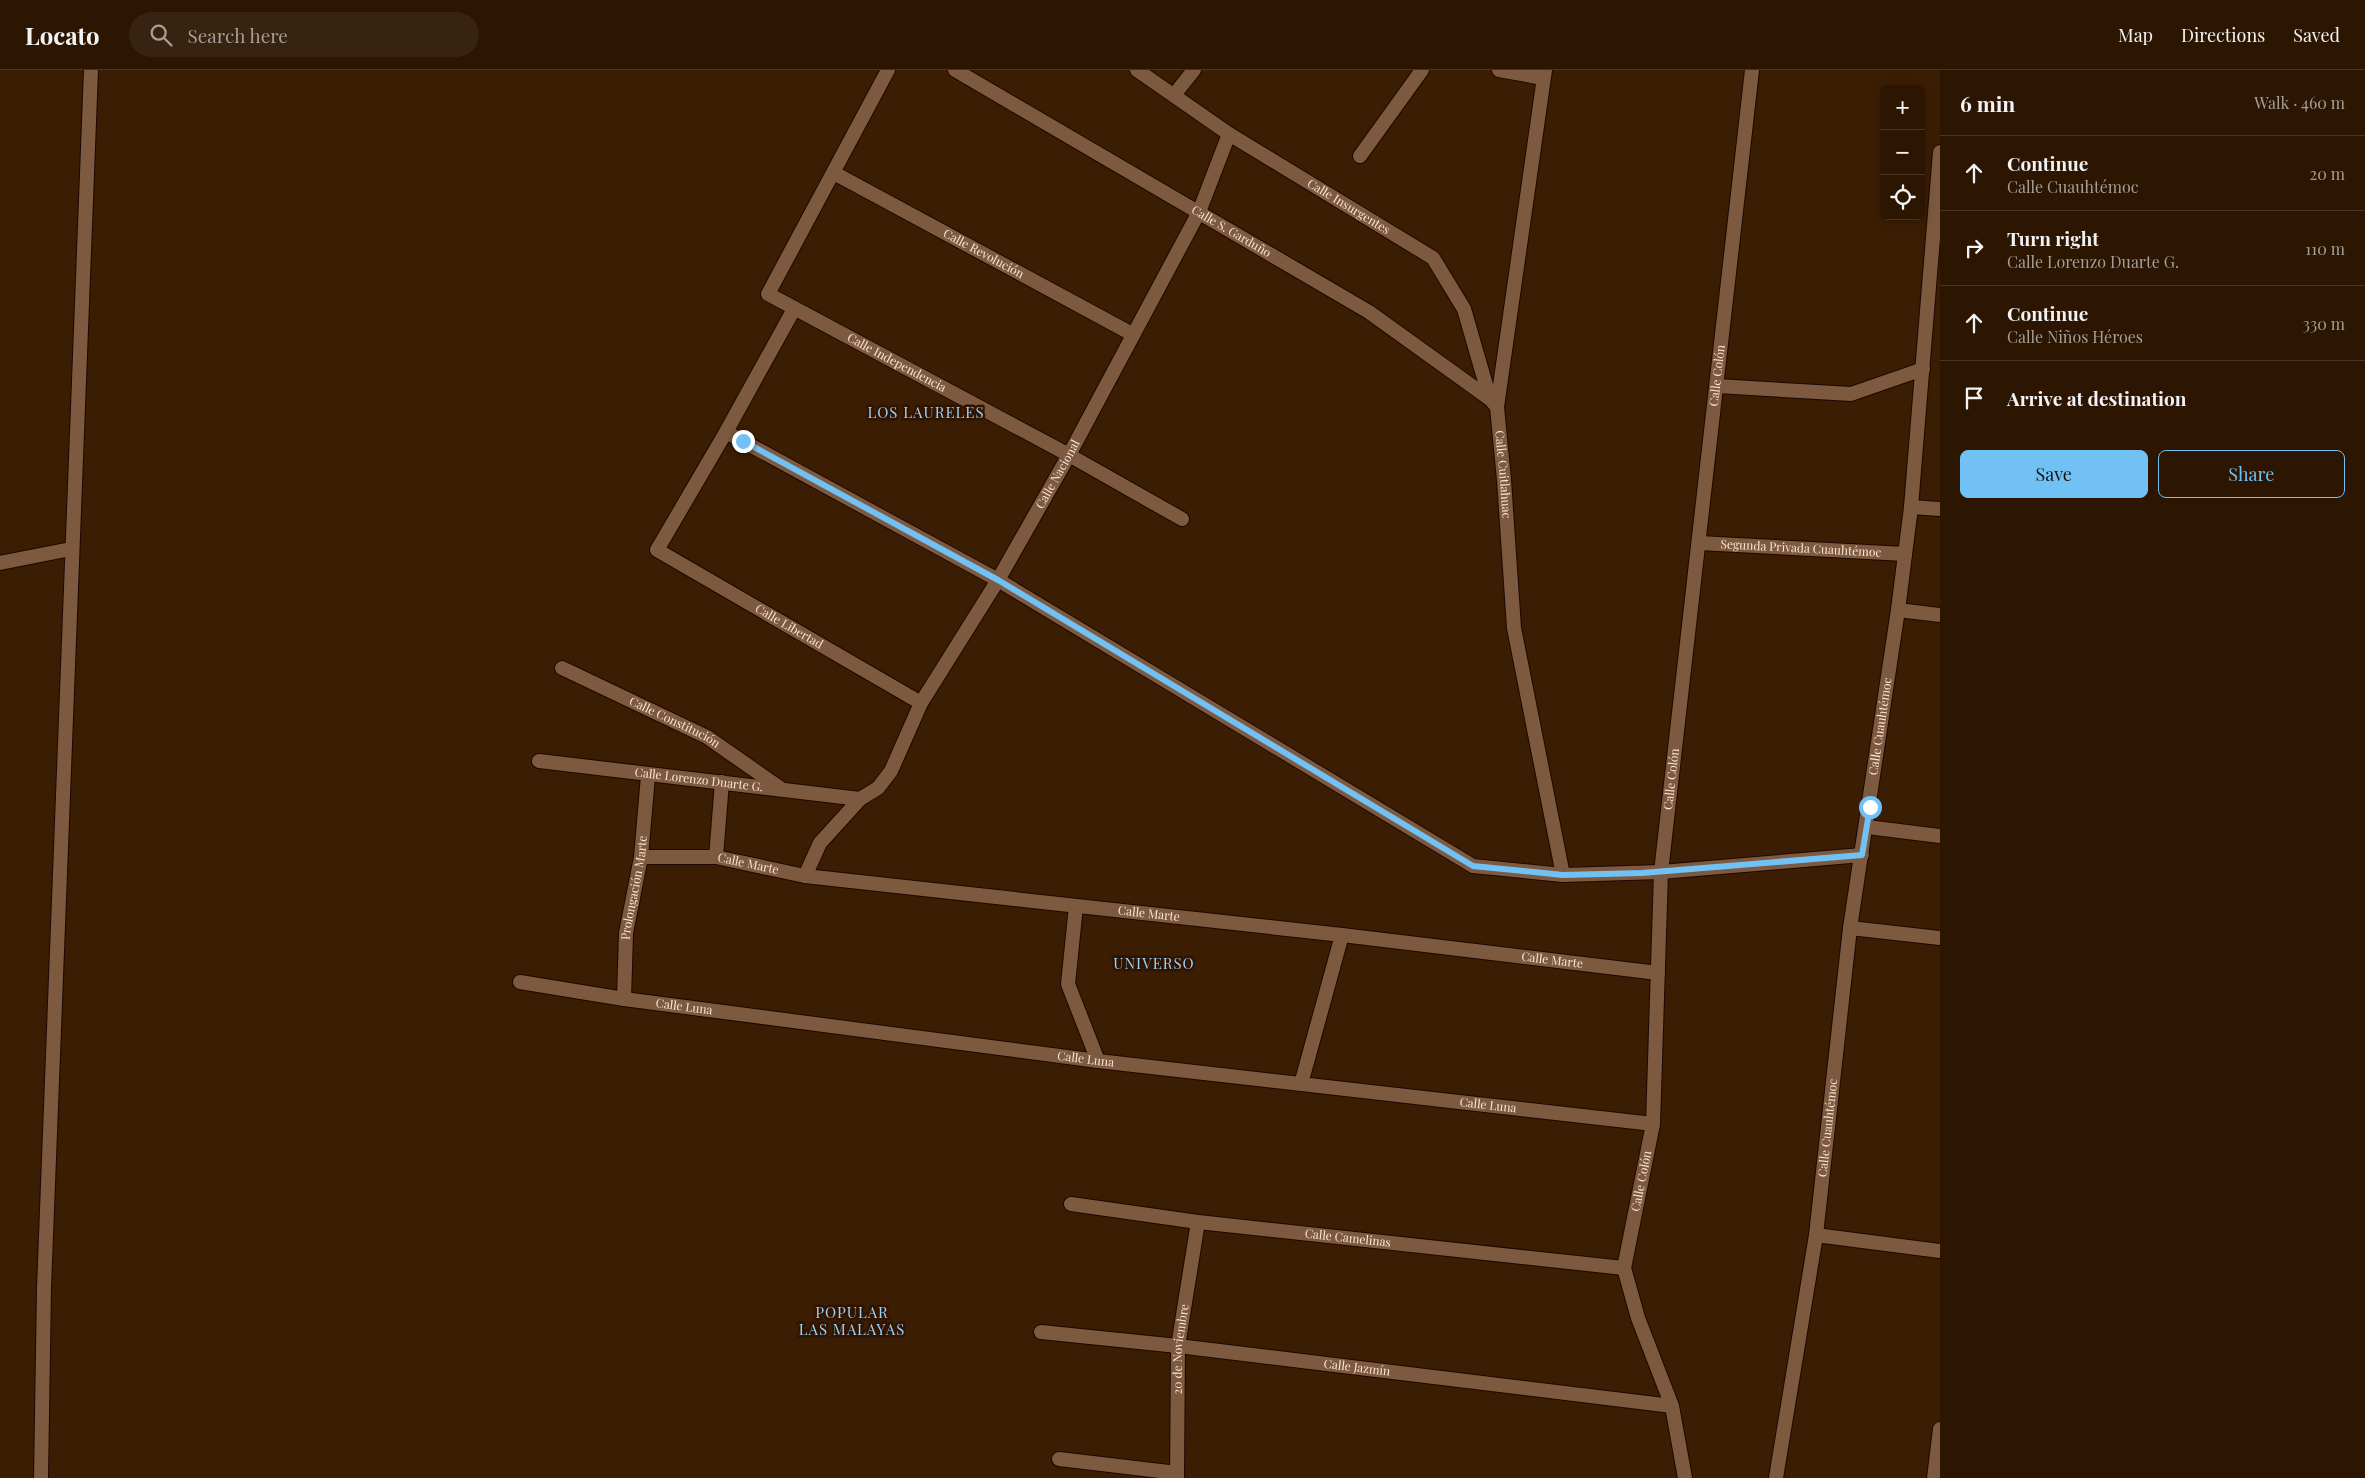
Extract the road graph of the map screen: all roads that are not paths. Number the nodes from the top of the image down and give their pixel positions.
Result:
1 (91, 70) edge
2 (888, 70) edge
3 (954, 70) edge
4 (1137, 70) edge
5 (1194, 70) edge
6 (1422, 70) edge
7 (1499, 70) edge
8 (1752, 70) edge
9 (1544, 74) edge
10 (1174, 95) junction
11 (1229, 134) junction
12 (1940, 152) edge
13 (1360, 156) dead end
14 (834, 173) junction
15 (1200, 212) junction
16 (794, 308) junction
17 (1132, 334) junction
18 (1923, 369) junction
19 (1717, 386) junction
20 (1493, 403) junction
21 (726, 432) junction
22 (1069, 455) junction
23 (1911, 507) junction
24 (1940, 509) edge
25 (1182, 519) dead end
26 (1698, 543) junction
27 (72, 549) junction
28 (1905, 554) junction
29 (0, 563) edge
30 (998, 580) junction
31 (1898, 610) junction
32 (1940, 615) edge
33 (562, 668) dead end
34 (920, 703) junction
35 (538, 762) dead end
36 (648, 776) junction
37 (722, 782) junction
38 (781, 789) junction
39 (860, 799) junction
40 (1867, 827) junction
41 (1940, 836) edge
42 (1862, 855) junction
43 (640, 857) junction
44 (716, 857) junction
45 (1662, 872) junction
46 (1563, 875) junction
47 (805, 876) junction
48 (1076, 906) junction
49 (1850, 928) junction
50 (1342, 936) junction
51 (1940, 938) edge
52 (1658, 973) junction
53 (520, 982) dead end
54 (624, 999) junction
55 (1098, 1061) junction
56 (1301, 1084) junction
57 (1653, 1124) junction
58 (1071, 1204) dead end
59 (1198, 1222) junction
60 (1816, 1235) junction
61 (1940, 1251) edge
62 (1624, 1268) junction
63 (1041, 1332) dead end
64 (1178, 1346) junction
65 (1672, 1406) junction
66 (1940, 1429) edge
67 (1059, 1459) dead end
68 (1177, 1476) edge
69 (41, 1478) edge
70 (1685, 1478) edge
71 (1776, 1478) edge
72 (1934, 1478) edge

1 - 27 street
2 - 14 street
3 - 15 street, Calle S. Garduño
4 - 10 street, Calle Insurgentes
5 - 10 street
6 - 13 street
7 - 9 street
8 - 19 street, Calle Colón
9 - 20 street, Calle Cuitlahuac
10 - 11 street, Calle Insurgentes
11 - 15 street, Calle Nacional
11 - 20 street, Calle Insurgentes
12 - 18 street, Calle Cuauhtémoc
14 - 16 street, Calle Independencia
14 - 17 street, Calle Revolución
15 - 17 street, Calle Nacional
15 - 20 street, Calle S. Garduño
16 - 21 street
16 - 22 street, Calle Independencia
17 - 22 street, Calle Nacional
18 - 19 street
18 - 23 street, Calle Cuauhtémoc
19 - 26 street, Calle Colón
20 - 46 street, Calle Cuitlahuac
21 - 30 street
21 - 34 street, Calle Libertad
22 - 25 street, Calle Independencia
22 - 30 street, Calle Nacional
23 - 24 street
23 - 28 street, Calle Cuauhtémoc
26 - 28 street, Segunda Privada Cuauhtémoc
26 - 45 street, Calle Colón
27 - 29 street
27 - 69 street
28 - 31 street, Calle Cuauhtémoc
30 - 34 street, Calle Nacional
30 - 46 street
31 - 32 street
31 - 40 street, Calle Cuauhtémoc
33 - 38 street, Calle Constitución
34 - 39 street, Calle Nacional
35 - 36 street, Calle Lorenzo Duarte G.
36 - 37 street, Calle Lorenzo Duarte G.
36 - 43 street, Prolongación Marte
37 - 38 street, Calle Lorenzo Duarte G.
37 - 44 street
38 - 39 street, Calle Lorenzo Duarte G.
39 - 47 street, Calle Nacional
40 - 41 street
40 - 42 street, Calle Cuauhtémoc
42 - 45 street
42 - 49 street, Calle Cuauhtémoc
43 - 44 street, Calle Marte
43 - 54 street, Prolongación Marte
44 - 47 street, Calle Marte
45 - 46 street
45 - 52 street, Calle Colón
47 - 48 street, Calle Marte
48 - 50 street, Calle Marte
48 - 55 street
49 - 51 street
49 - 60 street, Calle Cuauhtémoc
50 - 52 street, Calle Marte
50 - 56 street
52 - 57 street, Calle Colón
53 - 54 street, Calle Luna
54 - 55 street, Calle Luna
55 - 56 street, Calle Luna
56 - 57 street, Calle Luna
57 - 62 street, Calle Colón
58 - 59 street, Calle Camelinas
59 - 62 street, Calle Camelinas
59 - 64 street, 20 de Noviembre
60 - 61 street
60 - 71 street, Calle Cuauhtémoc
62 - 65 street, Calle Colón
63 - 64 street, Calle Jazmín
64 - 65 street, Calle Jazmín
64 - 68 street, 20 de Noviembre
65 - 70 street, Calle Colón
66 - 72 street
67 - 68 street

